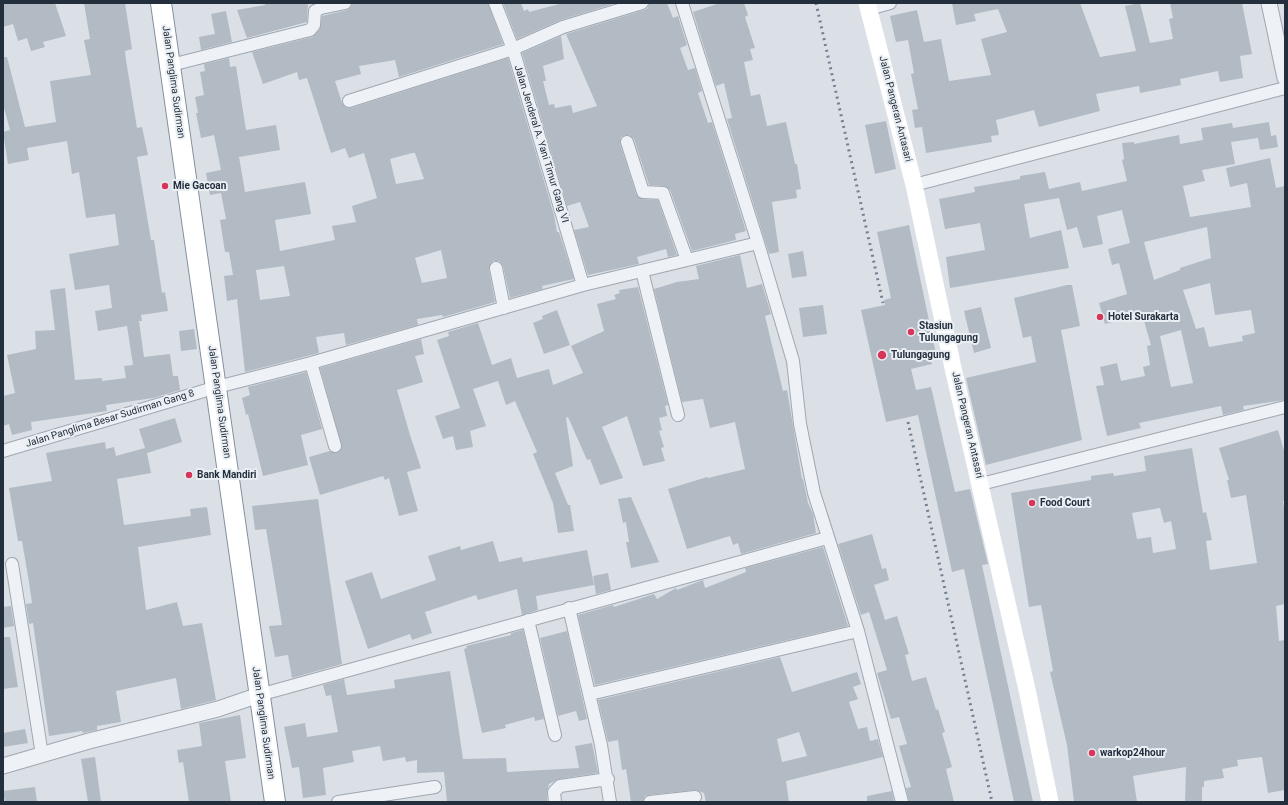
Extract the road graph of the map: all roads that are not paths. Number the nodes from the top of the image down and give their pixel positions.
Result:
1 (161, 3) edge
2 (345, 3) edge
3 (495, 3) edge
4 (642, 3) edge
5 (682, 3) edge
6 (890, 3) edge
7 (1269, 3) edge
8 (868, 6) edge
9 (513, 49) junction
10 (171, 65) junction
11 (1285, 78) edge
12 (1285, 88) edge
13 (349, 101) dead end
14 (627, 142) dead end
15 (914, 185) junction
16 (758, 243) junction
17 (687, 260) junction
18 (496, 268) dead end
19 (642, 271) junction
20 (583, 285) junction
21 (504, 308) junction
22 (311, 363) junction
23 (217, 387) junction
24 (1285, 407) edge
25 (678, 415) dead end
26 (335, 446) dead end
27 (3, 451) edge
28 (981, 484) junction
29 (827, 538) junction
30 (12, 564) dead end
31 (569, 608) junction
32 (528, 620) junction
33 (858, 631) junction
34 (590, 694) junction
35 (259, 696) junction
36 (555, 735) dead end
37 (42, 754) junction
38 (3, 763) edge
39 (608, 779) junction
40 (435, 787) dead end
41 (695, 797) dead end
42 (275, 802) edge
43 (338, 802) edge
44 (555, 802) edge
45 (610, 802) edge
46 (650, 802) edge
47 (902, 802) edge
48 (1050, 802) edge

1 - 10 highway, Jalan Panglima Sudirman
2 - 10 street
3 - 9 street, Jalan Jenderal A. Yani Timur Gang VI
4 - 9 street
5 - 16 street
6 - 8 street
7 - 11 street
8 - 15 main road, Jalan Pangeran Antasari
9 - 13 street
9 - 20 street, Jalan Jenderal A. Yani Timur Gang VI
10 - 23 highway, Jalan Panglima Sudirman
12 - 15 street
14 - 17 street
15 - 28 main road, Jalan Pangeran Antasari
16 - 17 street, Jalan Panglima Besar Sudirman Gang 8
16 - 29 street
17 - 19 street, Jalan Panglima Besar Sudirman Gang 8
18 - 21 street
19 - 20 street, Jalan Panglima Besar Sudirman Gang 8
19 - 25 street
20 - 21 street, Jalan Panglima Besar Sudirman Gang 8
21 - 22 street, Jalan Panglima Besar Sudirman Gang 8
22 - 23 street, Jalan Panglima Besar Sudirman Gang 8
22 - 26 street
23 - 27 street, Jalan Panglima Besar Sudirman Gang 8
23 - 35 highway, Jalan Panglima Sudirman
24 - 28 street
28 - 48 main road, Jalan Pangeran Antasari
29 - 31 street
29 - 33 street
30 - 37 street
31 - 32 street
31 - 34 street
32 - 35 street
32 - 36 street
33 - 34 street
33 - 47 street
34 - 39 street
35 - 37 street
35 - 42 highway, Jalan Panglima Sudirman
37 - 38 street
39 - 44 street
39 - 45 street
40 - 43 street
41 - 46 street

